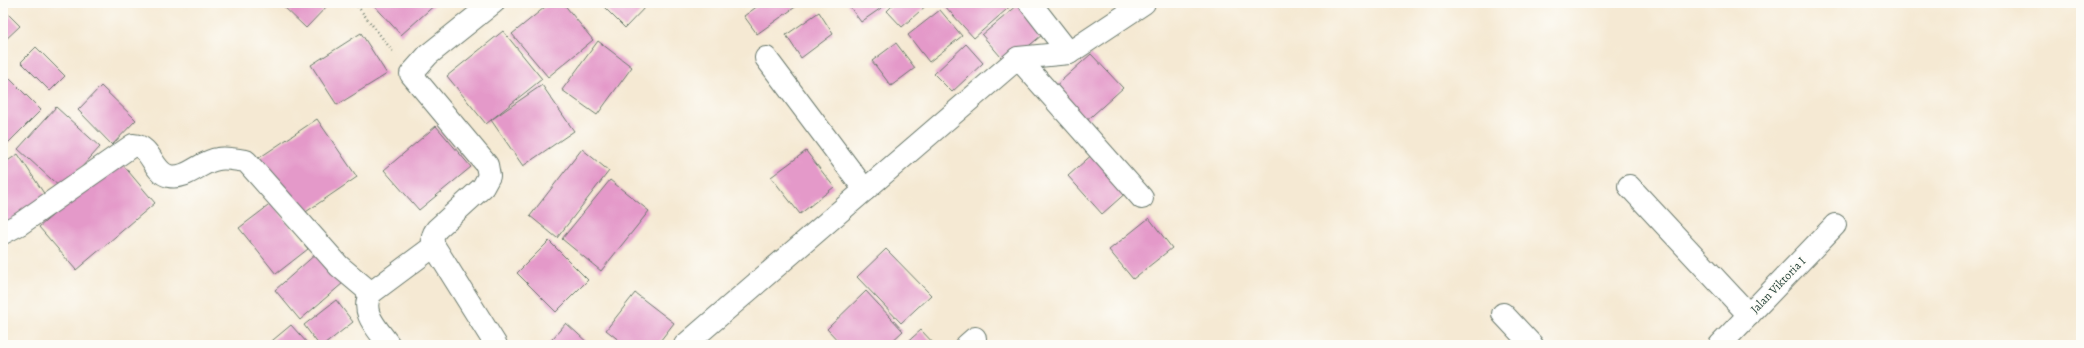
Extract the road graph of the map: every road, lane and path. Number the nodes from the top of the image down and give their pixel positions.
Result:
1 (355, 3) edge
2 (493, 3) edge
3 (1030, 3) edge
4 (1144, 3) edge
5 (1069, 52) junction
6 (766, 58) dead end
7 (1018, 58) junction
8 (410, 74) junction
9 (1628, 186) dead end
10 (865, 190) junction
11 (1142, 198) dead end
12 (1835, 225) dead end
13 (3, 233) edge
14 (434, 246) junction
15 (371, 293) junction
16 (1503, 314) dead end
17 (1749, 315) junction
18 (389, 345) edge
19 (496, 345) edge
20 (685, 345) edge
21 (1532, 345) edge
22 (1720, 345) edge

1 - 8 path
2 - 8 street
3 - 5 street
4 - 5 street
5 - 7 street
6 - 10 street
7 - 10 street
7 - 11 street
8 - 14 street
9 - 17 street
10 - 20 street
12 - 17 street, Jalan Viktoria I
13 - 15 street
14 - 15 street
14 - 19 street
15 - 18 street
16 - 21 street
17 - 22 street, Jalan Viktoria I

